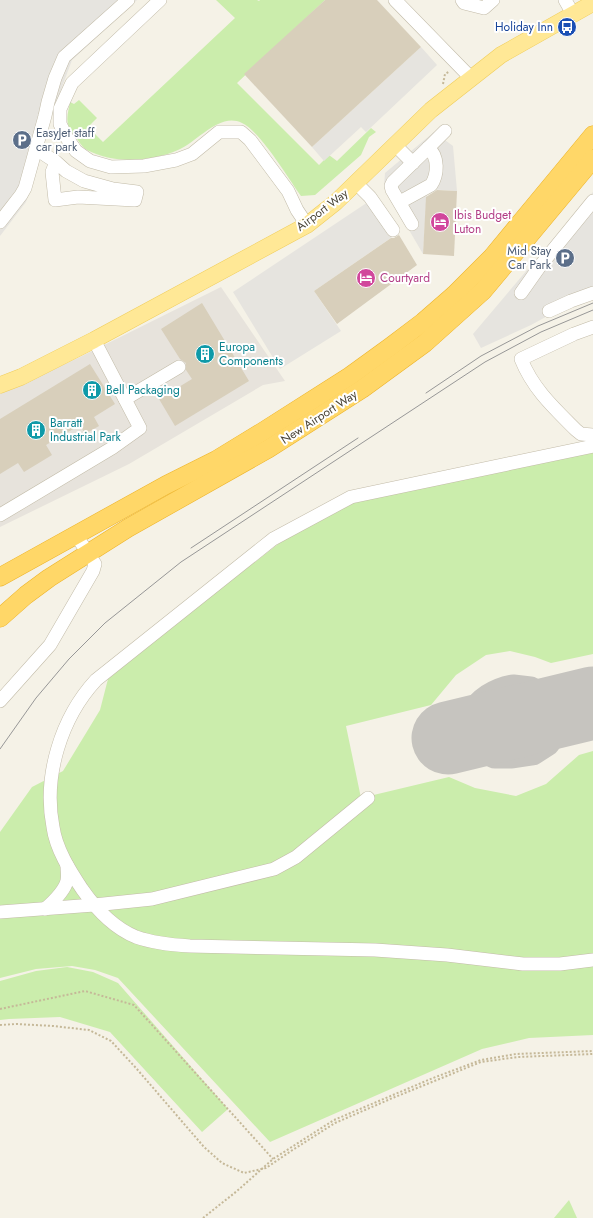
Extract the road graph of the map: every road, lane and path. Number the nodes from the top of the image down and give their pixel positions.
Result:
1 (128, 0) edge
2 (160, 0) edge
3 (395, 0) edge
4 (462, 0) edge
5 (493, 0) edge
6 (565, 0) edge
7 (593, 3) edge
8 (573, 14) junction
9 (471, 78) junction
10 (445, 131) dead end
11 (593, 135) edge
12 (395, 145) junction
13 (428, 148) junction
14 (36, 149) junction
15 (593, 159) edge
16 (56, 162) junction
17 (413, 163) junction
18 (356, 183) junction
19 (593, 201) edge
20 (400, 202) junction
21 (0, 222) edge
22 (412, 224) dead end
23 (307, 225) junction
24 (393, 230) dead end
25 (521, 293) dead end
26 (593, 293) edge
27 (549, 311) dead end
28 (593, 327) edge
29 (94, 340) junction
30 (179, 367) dead end
31 (0, 385) edge
32 (125, 399) junction
33 (593, 435) edge
34 (593, 446) edge
35 (0, 515) edge
36 (76, 535) junction
37 (88, 554) junction
38 (0, 577) edge
39 (0, 618) edge
40 (0, 701) edge
41 (368, 798) dead end
42 (67, 864) junction
43 (94, 905) junction
44 (45, 909) junction
45 (0, 912) edge
46 (593, 960) edge
47 (0, 1009) edge
48 (0, 1025) edge
49 (593, 1053) edge
50 (273, 1159) junction
51 (203, 1218) edge

1 - 14 street
2 - 23 street
3 - 9 street
4 - 5 street
6 - 8 street
7 - 8 main road, Airport Way
8 - 9 main road, Airport Way
9 - 12 main road, Airport Way
10 - 13 street
11 - 36 highway, New Airport Way
12 - 17 street
12 - 18 main road, Airport Way
13 - 17 street
13 - 20 street
14 - 16 street
14 - 21 street
15 - 37 highway, New Airport Way
16 - 16 street
17 - 20 street
18 - 23 main road, Airport Way
18 - 24 street
19 - 25 street
20 - 22 street
23 - 29 main road, Airport Way
26 - 27 street
28 - 33 street
29 - 31 main road, Airport Way
29 - 32 street
30 - 32 street
32 - 35 street
34 - 42 street
36 - 37 street
36 - 38 highway, New Airport Way
37 - 39 highway, New Airport Way
37 - 40 street
41 - 43 street
42 - 43 street
42 - 44 street
43 - 44 street
43 - 46 street
44 - 45 street
47 - 50 path
48 - 49 path
49 - 50 path
50 - 51 path

